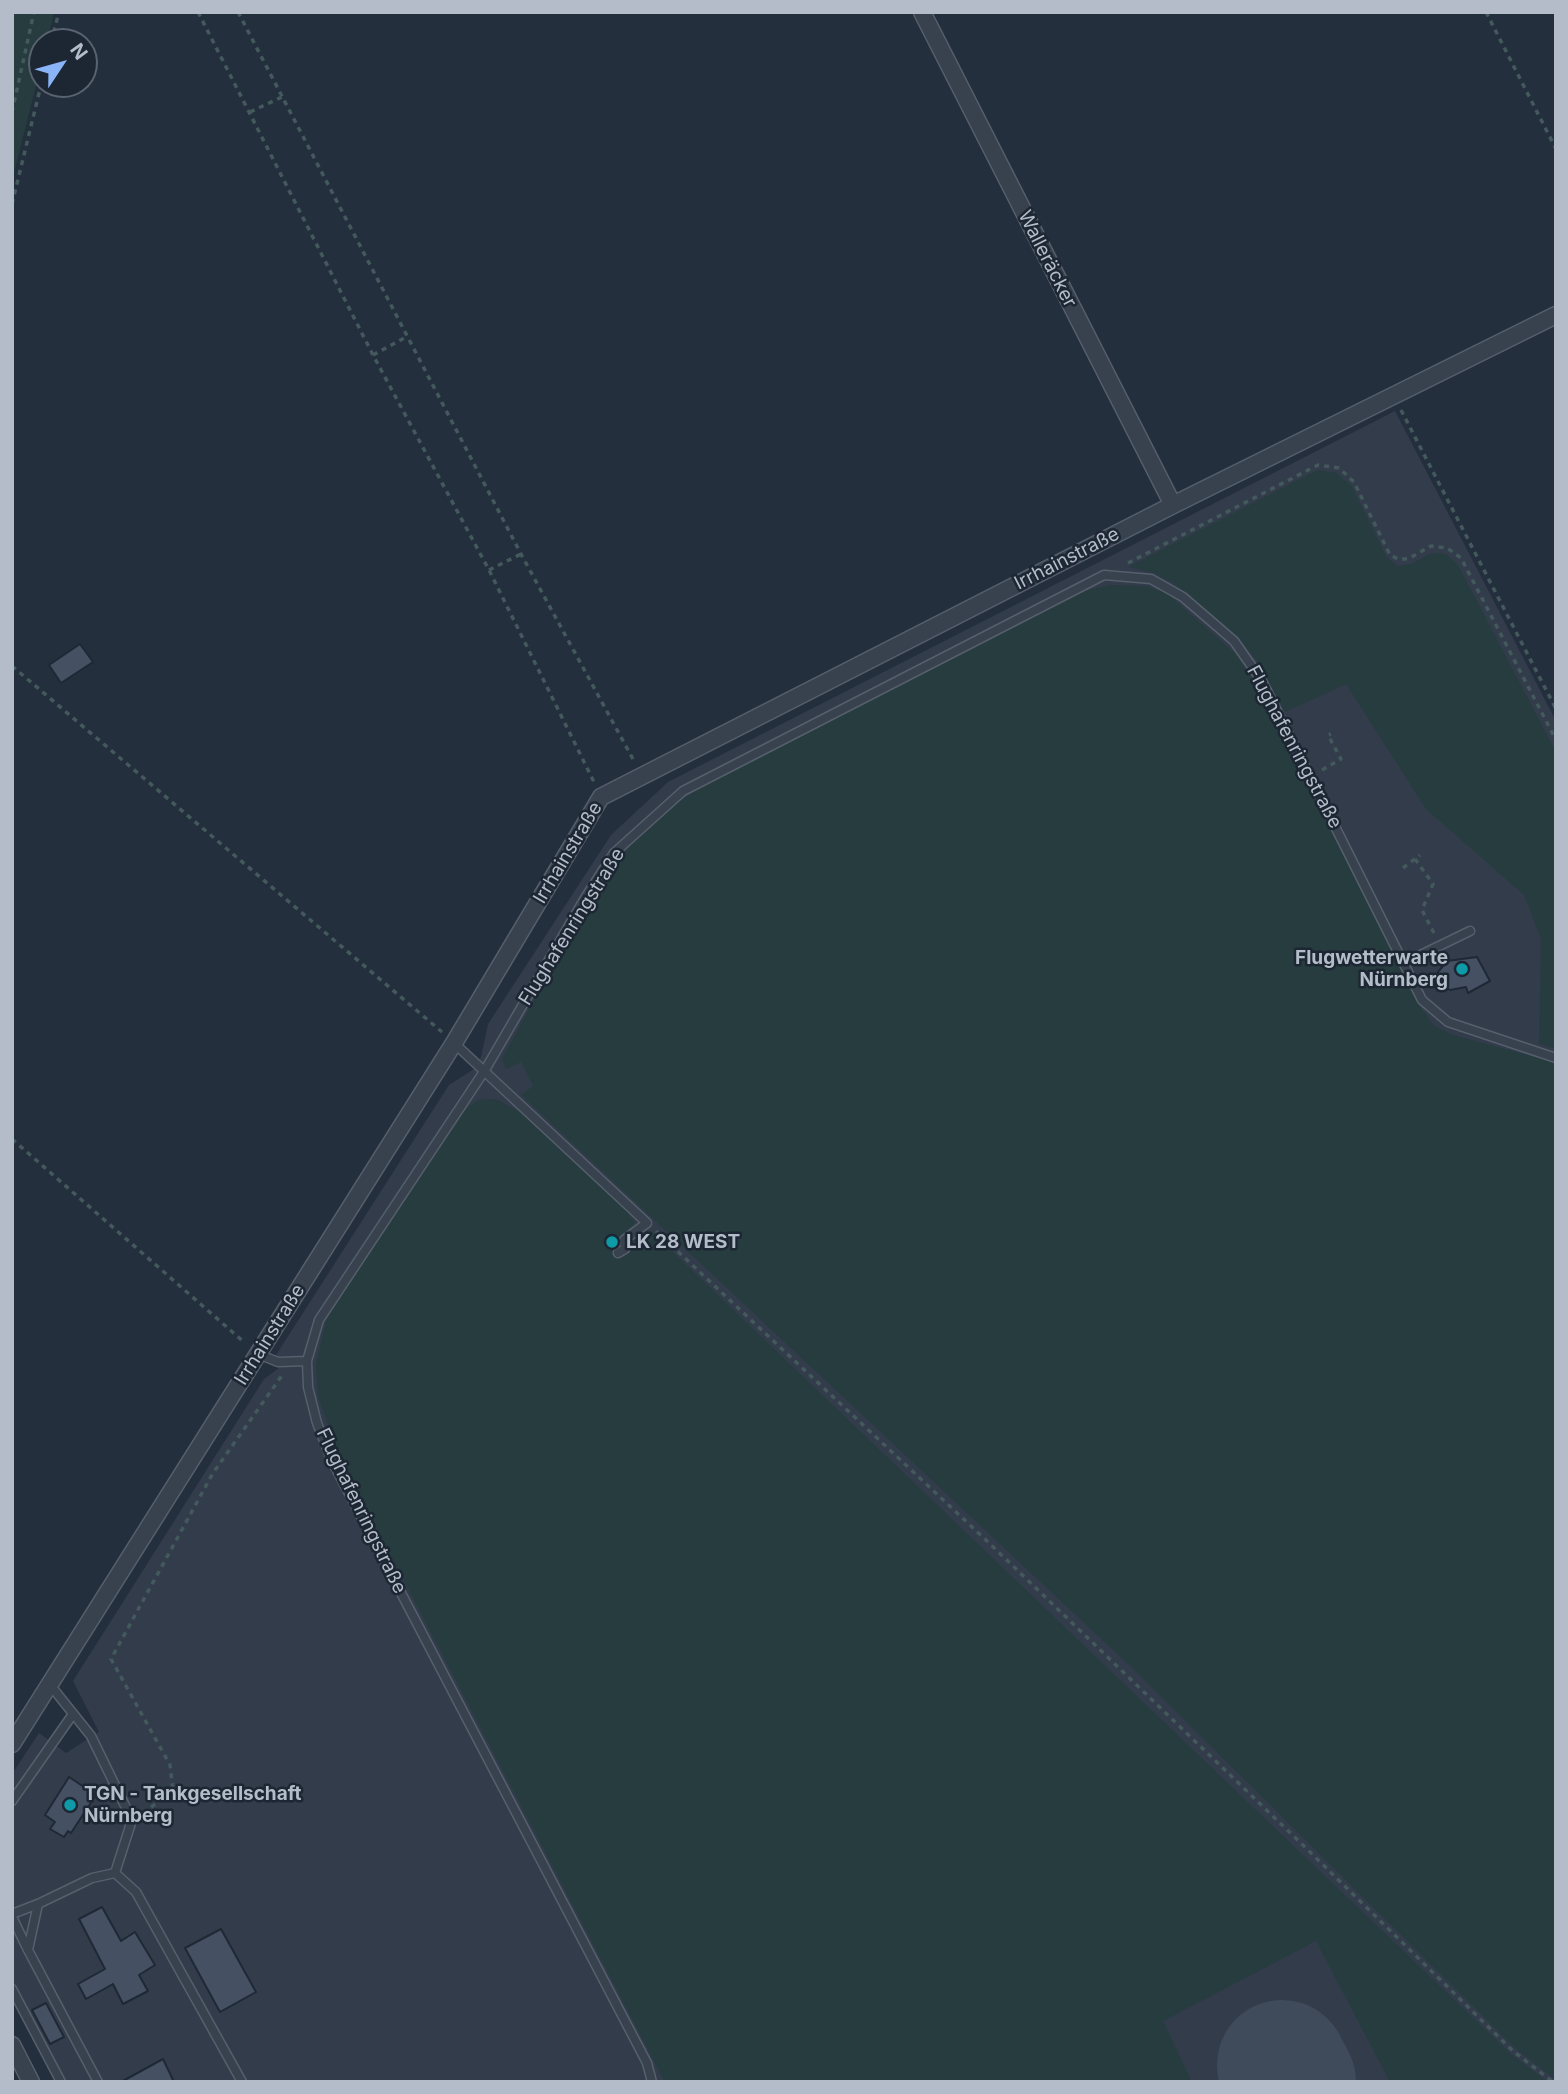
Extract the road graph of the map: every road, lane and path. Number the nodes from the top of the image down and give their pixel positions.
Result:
1 (34, 12) edge
2 (198, 12) edge
3 (238, 12) edge
4 (922, 12) edge
5 (1486, 12) edge
6 (282, 97) junction
7 (38, 98) edge
8 (12, 112) edge
9 (249, 113) junction
10 (1556, 149) edge
11 (12, 204) edge
12 (1556, 315) edge
13 (408, 336) junction
14 (373, 355) junction
15 (1394, 396) junction
16 (1173, 505) junction
17 (521, 554) junction
18 (489, 570) junction
19 (1104, 575) junction
20 (12, 666) edge
21 (1556, 709) edge
22 (1331, 733) dead end
23 (1556, 740) edge
24 (642, 776) junction
25 (1311, 776) junction
26 (601, 797) junction
27 (1420, 855) dead end
28 (1415, 859) junction
29 (1402, 868) dead end
30 (1470, 931) dead end
31 (1441, 945) junction
32 (1404, 963) junction
33 (454, 1042) junction
34 (1556, 1058) edge
35 (485, 1070) junction
36 (12, 1139) edge
37 (647, 1223) junction
38 (618, 1253) dead end
39 (258, 1354) junction
40 (292, 1361) junction
41 (307, 1361) junction
42 (51, 1686) junction
43 (73, 1714) junction
44 (12, 1744) edge
45 (12, 1801) edge
46 (132, 1820) junction
47 (116, 1873) junction
48 (38, 1904) junction
49 (12, 1915) edge
50 (28, 1950) junction
51 (12, 1989) edge
52 (12, 2045) edge
53 (31, 2082) edge
54 (61, 2082) edge
55 (98, 2082) edge
56 (242, 2082) edge
57 (652, 2082) edge
58 (1553, 2082) edge

1 - 8 path
2 - 9 path
3 - 6 path
4 - 16 street, Walleräcker
5 - 10 path
6 - 9 path
6 - 13 path
7 - 11 path
9 - 14 path
12 - 15 street, Irrhainstraße
13 - 14 path
13 - 17 path
14 - 18 path
15 - 16 street, Irrhainstraße
15 - 21 path
16 - 24 street, Irrhainstraße
17 - 18 path
17 - 24 path
18 - 26 path
19 - 23 path
19 - 25 lane, Flughafenringstraße
19 - 35 lane, Flughafenringstraße
20 - 33 path
22 - 25 path
24 - 26 street, Irrhainstraße
25 - 32 lane, Flughafenringstraße
26 - 33 street, Irrhainstraße
27 - 28 path
28 - 29 path
28 - 31 path
30 - 31 lane
31 - 32 lane
32 - 34 lane, Flughafenringstraße
33 - 35 lane
33 - 39 street, Irrhainstraße
35 - 37 lane
35 - 41 lane, Flughafenringstraße
36 - 39 path
37 - 38 lane
37 - 58 path
39 - 40 lane
39 - 42 street, Irrhainstraße
40 - 41 lane
40 - 46 path
41 - 57 lane, Flughafenringstraße
42 - 43 lane
42 - 44 street, Irrhainstraße
43 - 45 lane
43 - 46 lane
46 - 47 lane
47 - 48 lane
47 - 56 lane
48 - 49 lane
48 - 50 lane
49 - 50 lane
50 - 55 lane
51 - 54 lane
52 - 53 street

